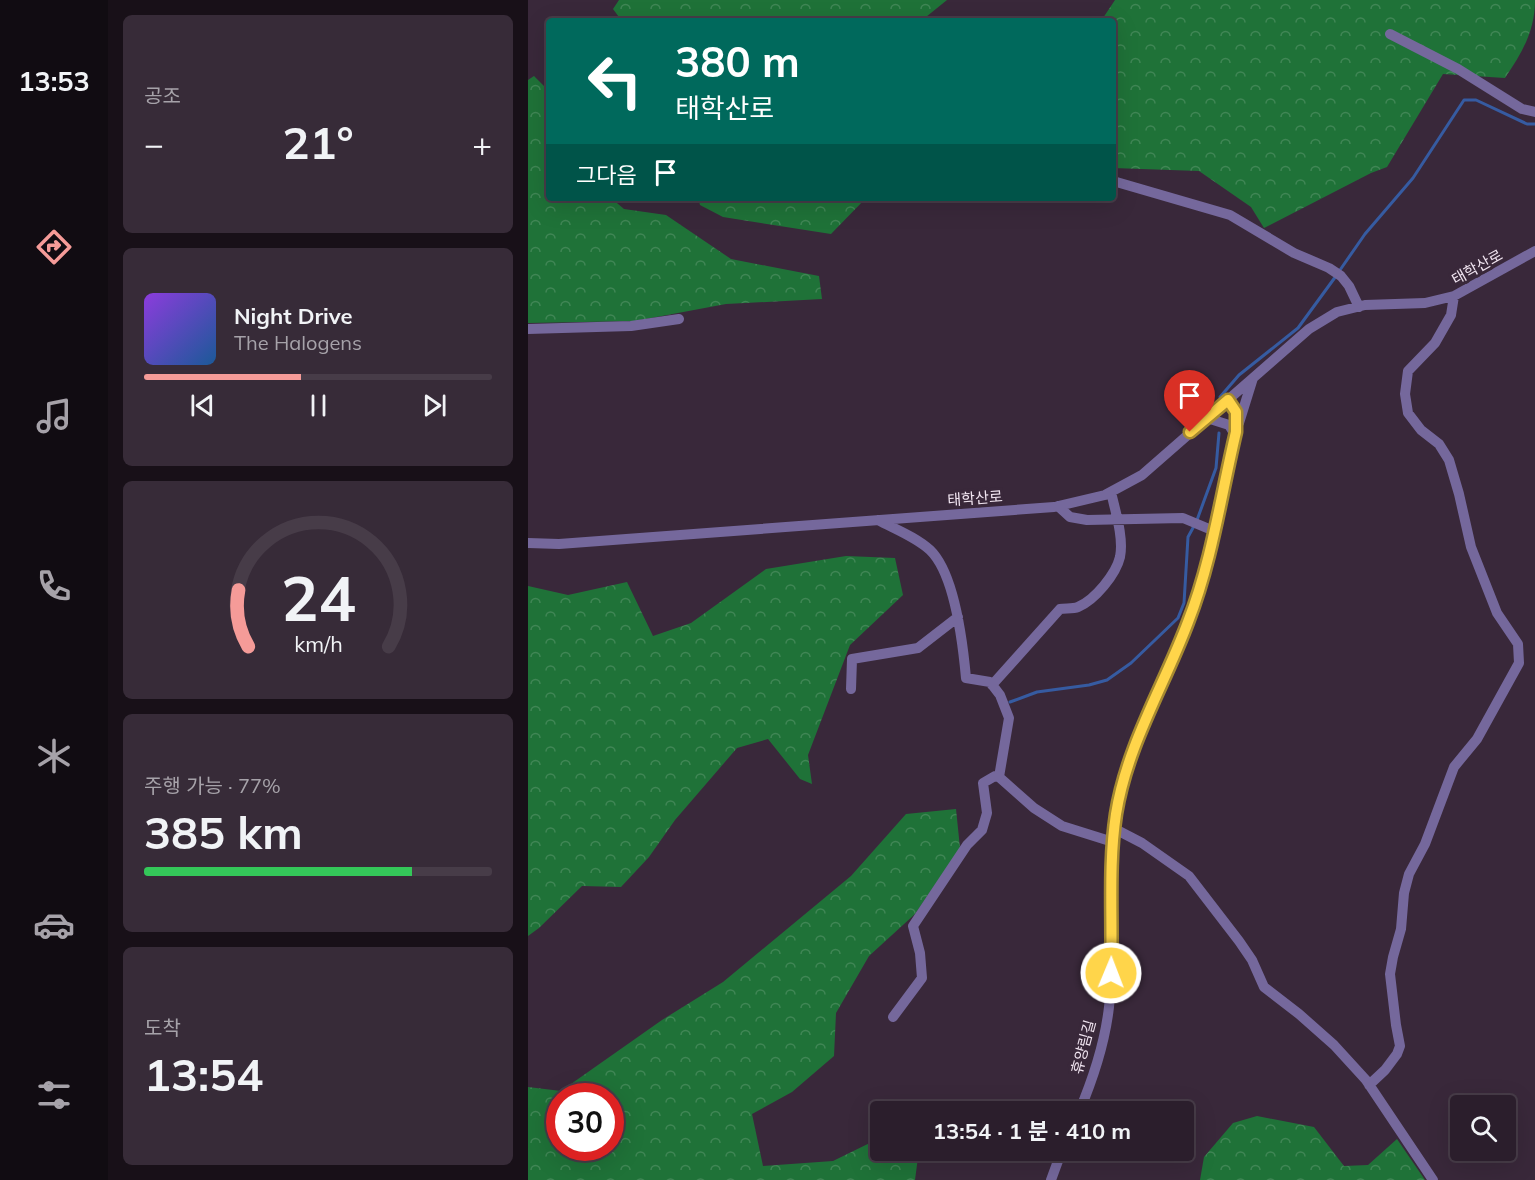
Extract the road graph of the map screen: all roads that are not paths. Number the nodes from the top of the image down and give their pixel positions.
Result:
1 (1390, 34) dead end
2 (1535, 112) edge
3 (1116, 182) edge
4 (1535, 251) edge
5 (1454, 297) junction
6 (1359, 307) junction
7 (679, 319) dead end
8 (528, 329) edge
9 (1253, 378) junction
10 (1228, 400) junction
11 (1207, 418) junction
12 (1235, 435) junction
13 (1111, 492) junction
14 (1058, 506) junction
15 (877, 520) junction
16 (1117, 520) junction
17 (1214, 531) junction
18 (528, 543) edge
19 (958, 617) junction
20 (992, 685) junction
21 (852, 689) dead end
22 (999, 777) junction
23 (1115, 828) junction
24 (1113, 842) junction
25 (893, 1017) dead end
26 (1369, 1085) junction
27 (1083, 1101) edge
28 (1058, 1161) edge
29 (1051, 1180) edge
30 (1433, 1180) edge

1 - 2 street
3 - 6 street
4 - 5 street, 태학산로
5 - 6 street, 태학산로
5 - 26 street
6 - 9 street, 태학산로
7 - 8 street
9 - 10 street, 태학산로
9 - 12 street
10 - 11 street, 태학산로
10 - 12 street, 휴양림길
11 - 12 street
11 - 13 street, 태학산로
12 - 17 street, 휴양림길
13 - 14 street, 태학산로
13 - 16 street
14 - 15 street, 태학산로
14 - 16 street
15 - 18 street, 태학산로
15 - 19 street
16 - 17 street
16 - 20 street
17 - 23 street, 휴양림길
19 - 20 street
19 - 21 street
20 - 22 street
22 - 24 street
22 - 25 street
23 - 24 street, 휴양림길
23 - 26 street
24 - 27 street, 휴양림길
26 - 30 street
28 - 29 street

